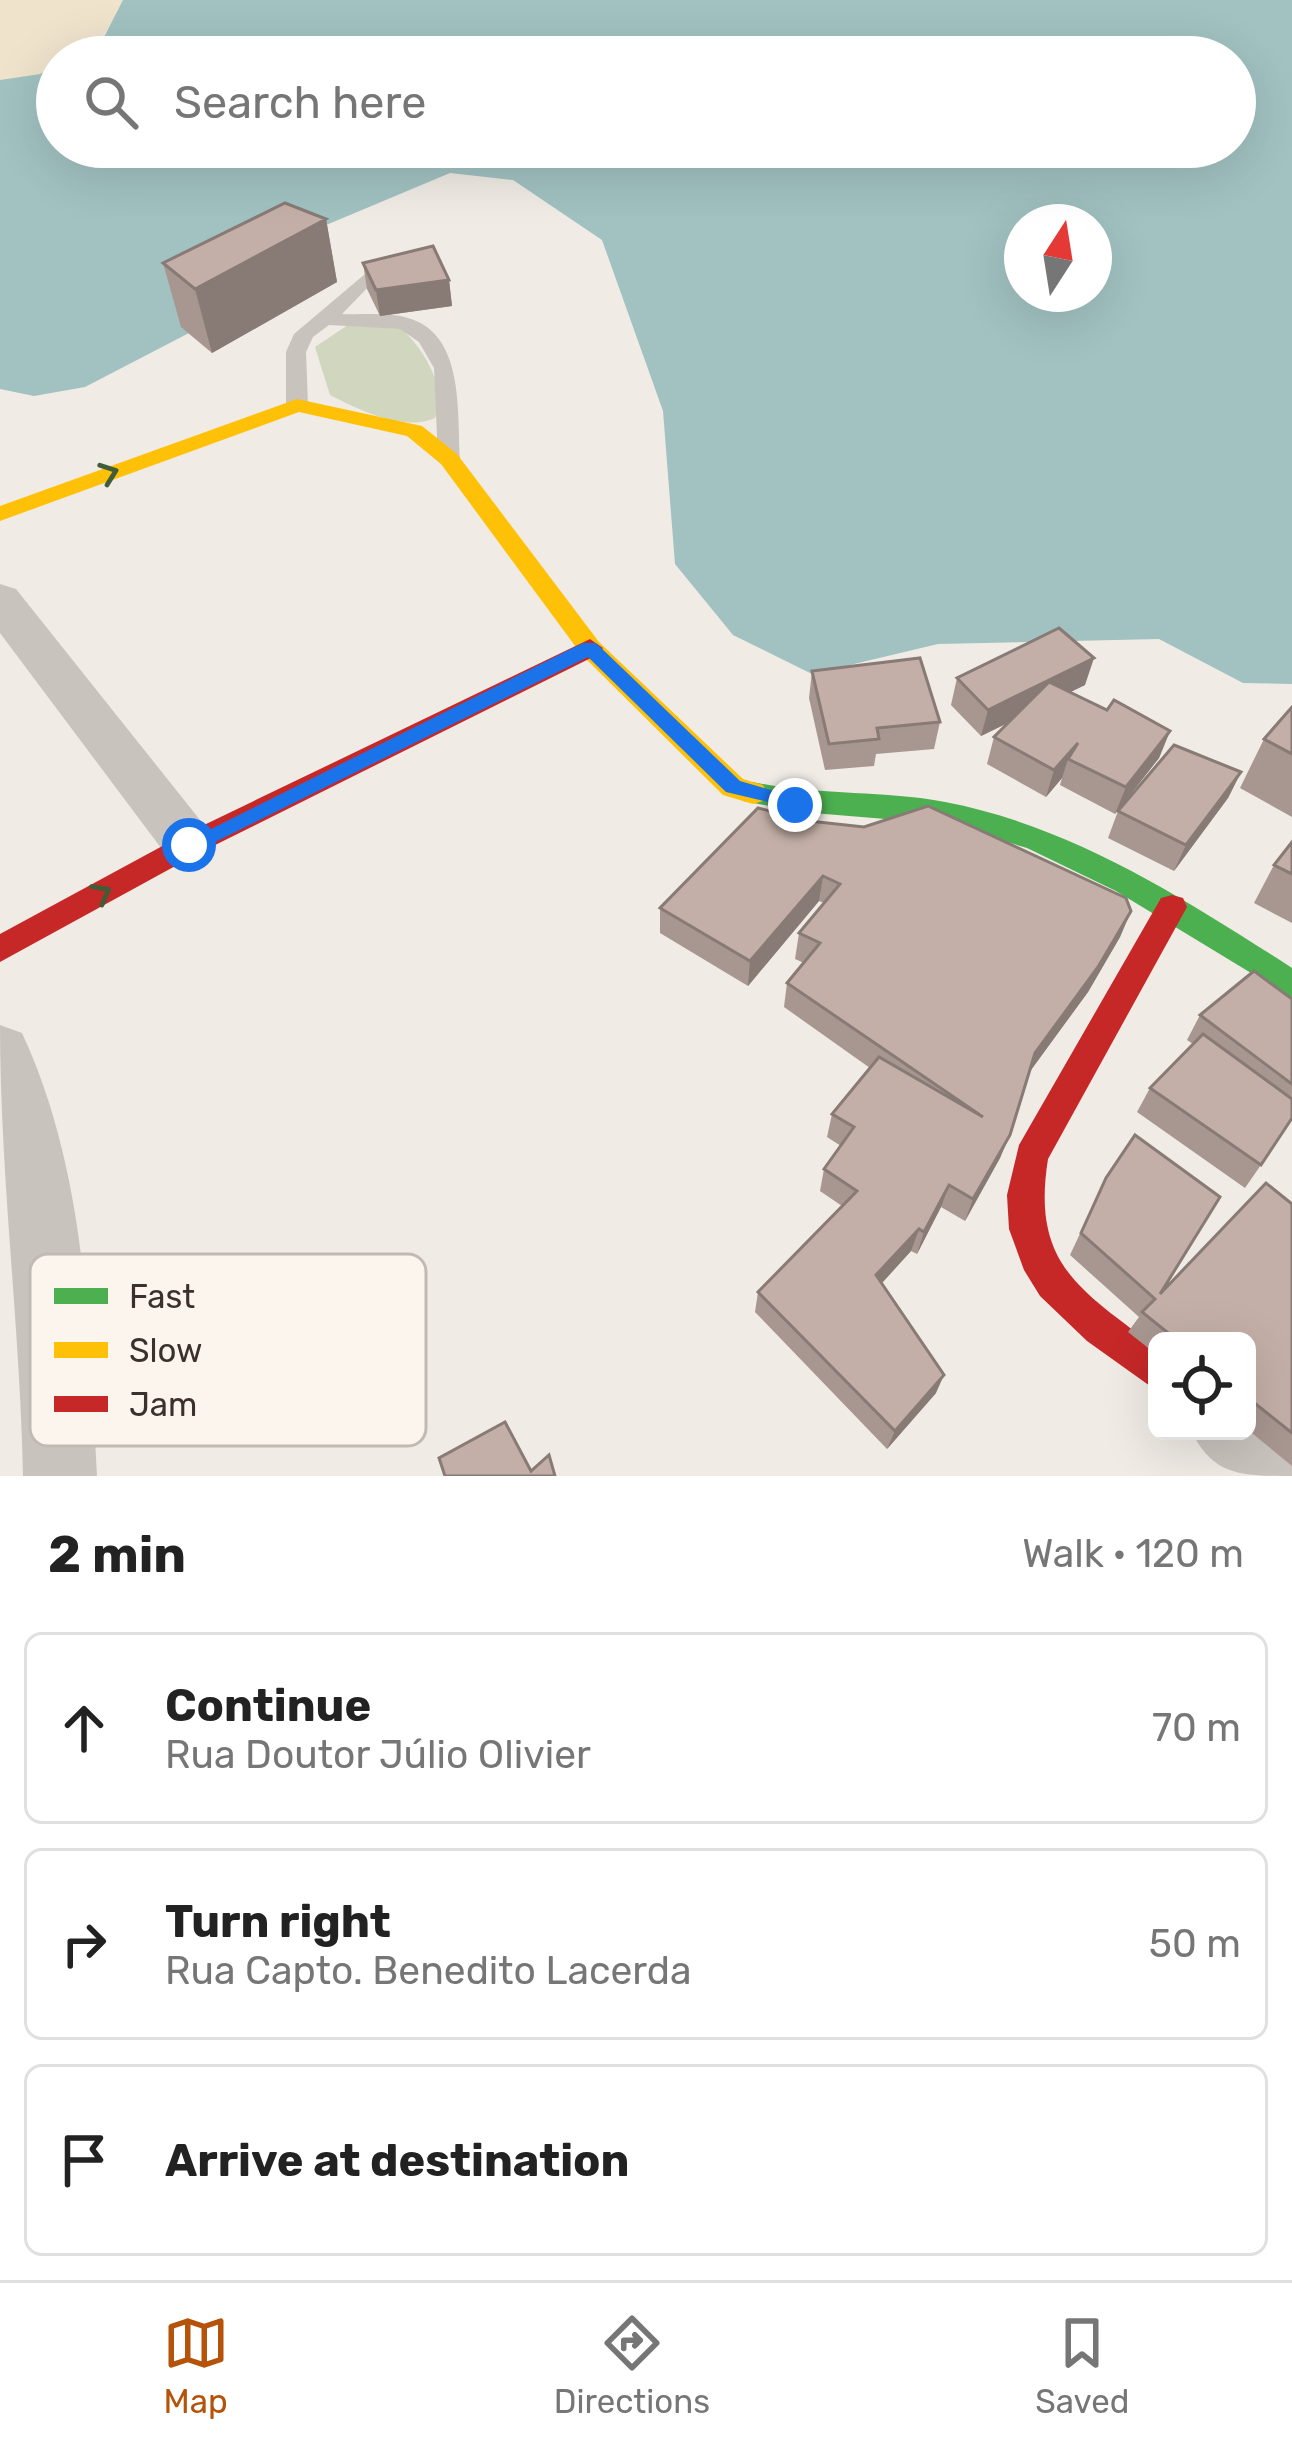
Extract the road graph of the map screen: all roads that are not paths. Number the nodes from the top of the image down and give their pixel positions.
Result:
1 (365, 280) edge
2 (326, 319) junction
3 (297, 405) junction
4 (449, 459) junction
5 (0, 514) edge
6 (0, 600) edge
7 (590, 648) junction
8 (189, 845) junction
9 (1172, 907) junction
10 (0, 950) edge
11 (1292, 985) edge
12 (0, 1052) edge
13 (48, 1254) edge
14 (1148, 1365) edge
15 (1239, 1440) edge
16 (58, 1446) edge
17 (59, 1476) edge
18 (1283, 1476) edge

1 - 2 lane
2 - 3 lane
2 - 4 lane
3 - 4 street
5 -> 3 street
4 - 7 street
6 - 8 street
7 - 8 street
7 - 9 street
10 -> 8 street
9 - 11 street
9 - 14 street
12 - 13 street
15 - 18 street
16 - 17 street

